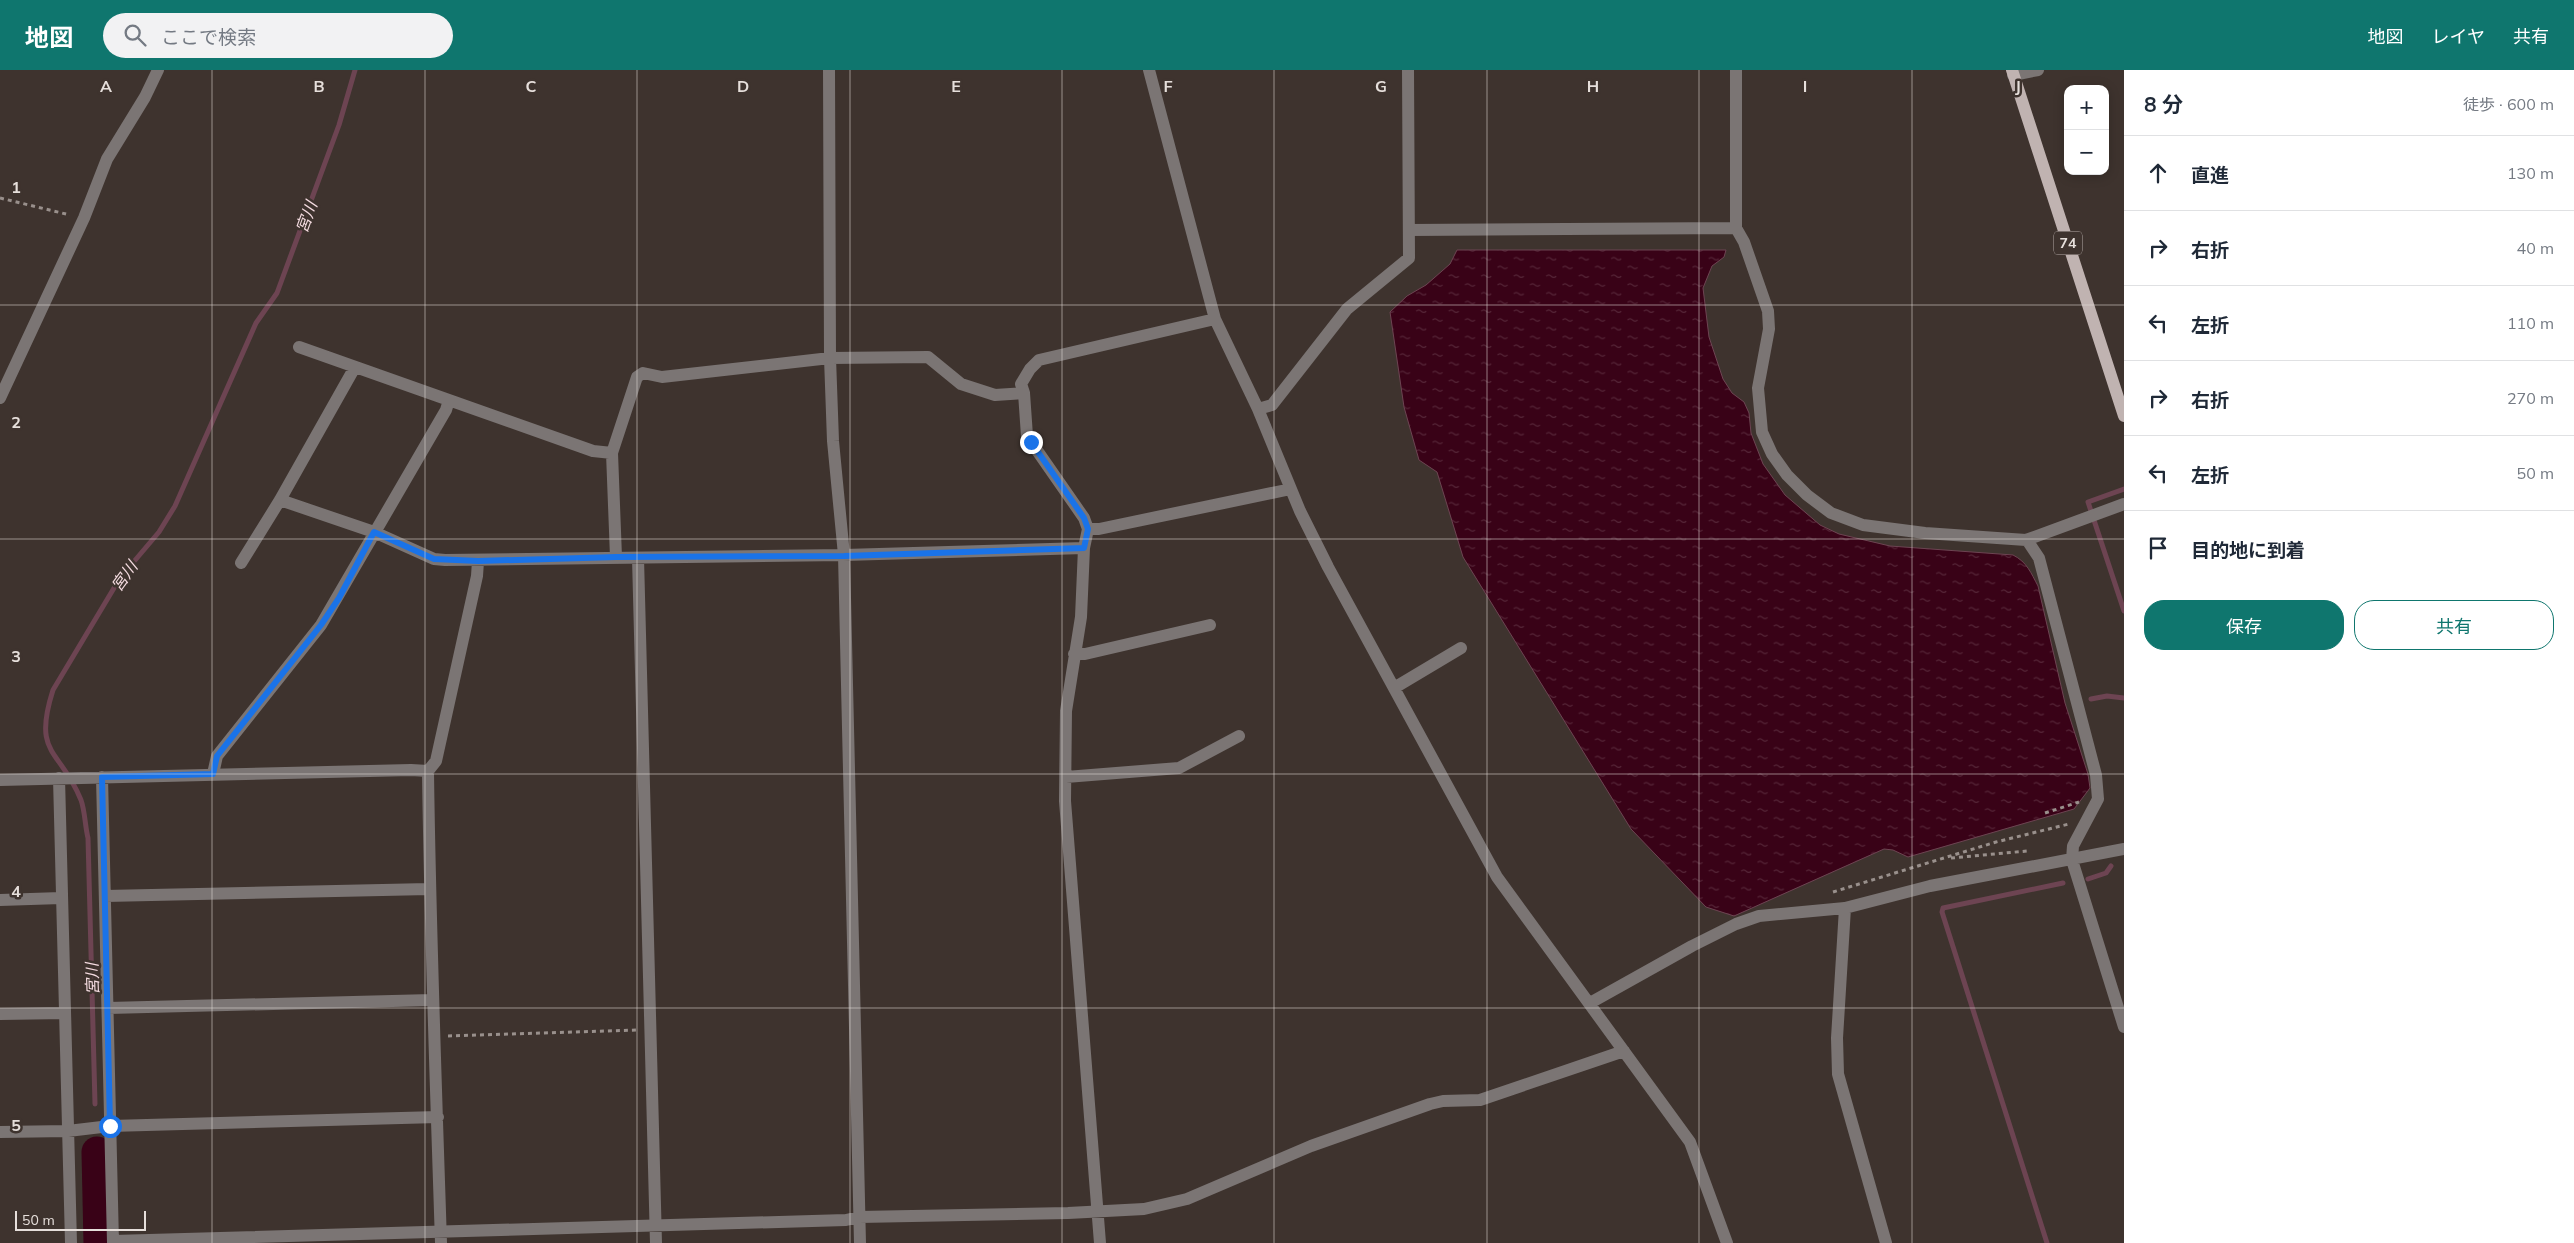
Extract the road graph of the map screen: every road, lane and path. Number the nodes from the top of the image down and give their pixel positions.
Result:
1 (158, 70) edge
2 (829, 70) edge
3 (1149, 70) edge
4 (1408, 70) edge
5 (1736, 70) edge
6 (2038, 70) edge
7 (2013, 72) edge
8 (0, 198) edge
9 (84, 218) junction
10 (1736, 228) junction
11 (1409, 230) junction
12 (1215, 319) junction
13 (299, 347) dead end
14 (830, 358) junction
15 (354, 367) junction
16 (1024, 393) junction
17 (0, 398) edge
18 (449, 400) junction
19 (1258, 409) junction
20 (2124, 416) edge
21 (612, 453) junction
22 (1290, 489) junction
23 (280, 500) junction
24 (2124, 504) edge
25 (1088, 529) junction
26 (374, 532) junction
27 (2027, 540) junction
28 (1084, 548) junction
29 (844, 556) junction
30 (616, 557) junction
31 (638, 558) junction
32 (478, 561) junction
33 (241, 563) dead end
34 (1210, 625) dead end
35 (1461, 648) dead end
36 (1074, 654) junction
37 (1394, 688) junction
38 (1238, 736) dead end
39 (428, 771) junction
40 (213, 774) junction
41 (102, 777) junction
42 (1066, 777) junction
43 (59, 778) junction
44 (0, 780) edge
45 (2045, 813) dead end
46 (2086, 820) junction
47 (2124, 849) edge
48 (2036, 850) dead end
49 (1943, 859) junction
50 (2072, 860) junction
51 (429, 889) junction
52 (1825, 894) dead end
53 (105, 896) junction
54 (60, 898) junction
55 (0, 900) edge
56 (1845, 908) junction
57 (432, 1000) junction
58 (1590, 1003) junction
59 (108, 1008) junction
60 (65, 1013) junction
61 (0, 1014) edge
62 (2124, 1027) edge
63 (650, 1029) junction
64 (434, 1036) junction
65 (1624, 1051) junction
66 (438, 1118) junction
67 (110, 1126) junction
68 (68, 1131) junction
69 (0, 1132) edge
70 (1097, 1212) junction
71 (859, 1217) junction
72 (655, 1226) junction
73 (441, 1238) edge
74 (113, 1242) edge
75 (71, 1243) edge
76 (656, 1243) edge
77 (860, 1243) edge
78 (1100, 1243) edge
79 (1727, 1243) edge
80 (1886, 1243) edge

1 - 9 street
2 - 14 street
3 - 12 street
4 - 11 street
5 - 10 street
6 - 7 street
7 - 20 main road, 74
8 - 9 path
9 - 17 street
10 - 11 street
10 - 27 street
11 - 19 street
12 - 16 street
12 - 19 street
13 - 15 street
14 - 16 street
14 - 21 street
14 - 29 street
15 - 18 street
15 - 23 street
16 - 25 street
18 - 21 street
18 - 26 street
19 - 22 street
21 - 30 street
22 - 25 street
22 - 37 street
23 - 26 street
23 - 33 street
24 - 27 street
25 - 28 street
26 - 32 street
26 - 40 street
27 - 46 street
28 - 29 street
28 - 36 street
29 - 31 street
29 - 71 street
30 - 31 street
30 - 32 street
31 - 63 street
32 - 39 street
34 - 36 street
35 - 37 street
36 - 42 street
37 - 58 street
38 - 42 street
39 - 40 street
39 - 51 street
40 - 41 street
41 - 43 street
41 - 53 street
42 - 70 street
43 - 44 street
43 - 54 street
45 - 46 path
46 - 49 path
46 - 50 street
47 - 50 street
48 - 49 path
49 - 52 path
50 - 56 street
50 - 62 street
51 - 53 street
51 - 57 street
53 - 59 street
54 - 55 street
54 - 60 street
56 - 58 street
56 - 80 street
57 - 59 street
57 - 64 street
58 - 65 street
59 - 67 street
60 - 61 street
60 - 68 street
63 - 64 path
63 - 72 street
64 - 66 street
65 - 70 street
65 - 79 street
66 - 67 street
66 - 73 street
67 - 68 street
67 - 74 street
68 - 69 street
68 - 75 street
70 - 71 street
70 - 78 street
71 - 72 street
71 - 77 street
72 - 73 street
72 - 76 street
73 - 74 street

